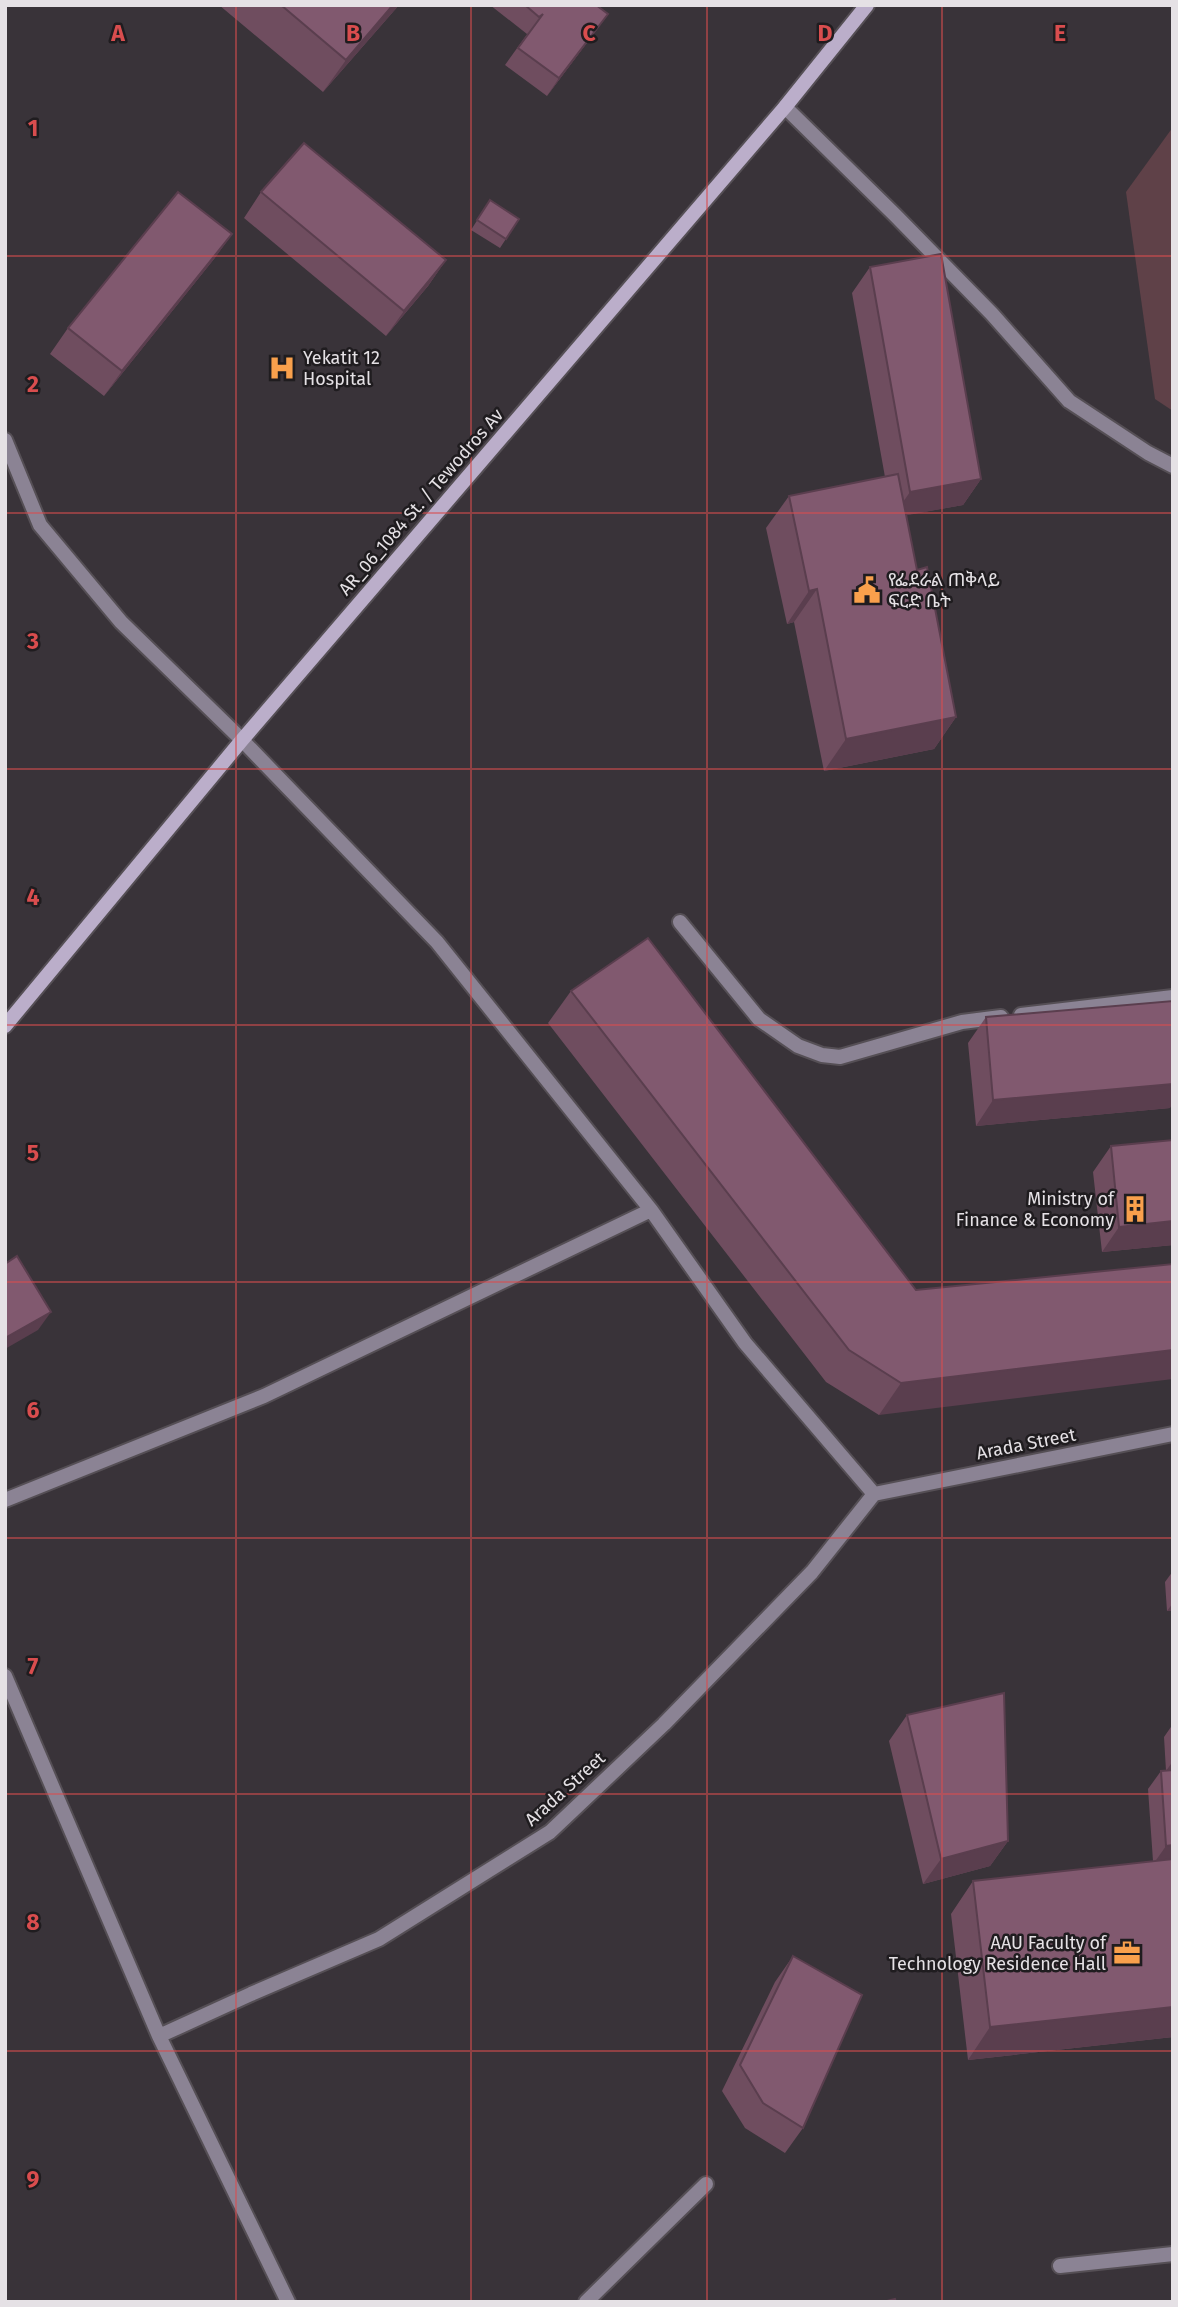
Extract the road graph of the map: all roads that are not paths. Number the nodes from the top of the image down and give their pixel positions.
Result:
1 (867, 5) edge
2 (785, 107) junction
3 (5, 440) edge
4 (1173, 466) edge
5 (242, 740) junction
6 (680, 922) dead end
7 (1173, 997) edge
8 (5, 1026) edge
9 (651, 1210) junction
10 (1173, 1434) edge
11 (874, 1494) junction
12 (5, 1500) edge
13 (5, 1675) edge
14 (159, 2036) junction
15 (706, 2184) dead end
16 (1173, 2254) edge
17 (1059, 2266) dead end
18 (288, 2302) edge
19 (586, 2302) edge

1 - 2 street, AR_06_1084 St. / Tewodros Av
2 - 4 street
2 - 5 street, AR_06_1084 St. / Tewodros Av
3 - 5 street
5 - 8 street, AR_06_1084 St. / Tewodros Av
5 - 9 street
6 - 7 street
9 - 11 street
9 - 12 street
10 - 11 street, Arada Street
11 - 14 street, Arada Street
13 - 14 street
14 - 18 street
15 - 19 street
16 - 17 street

